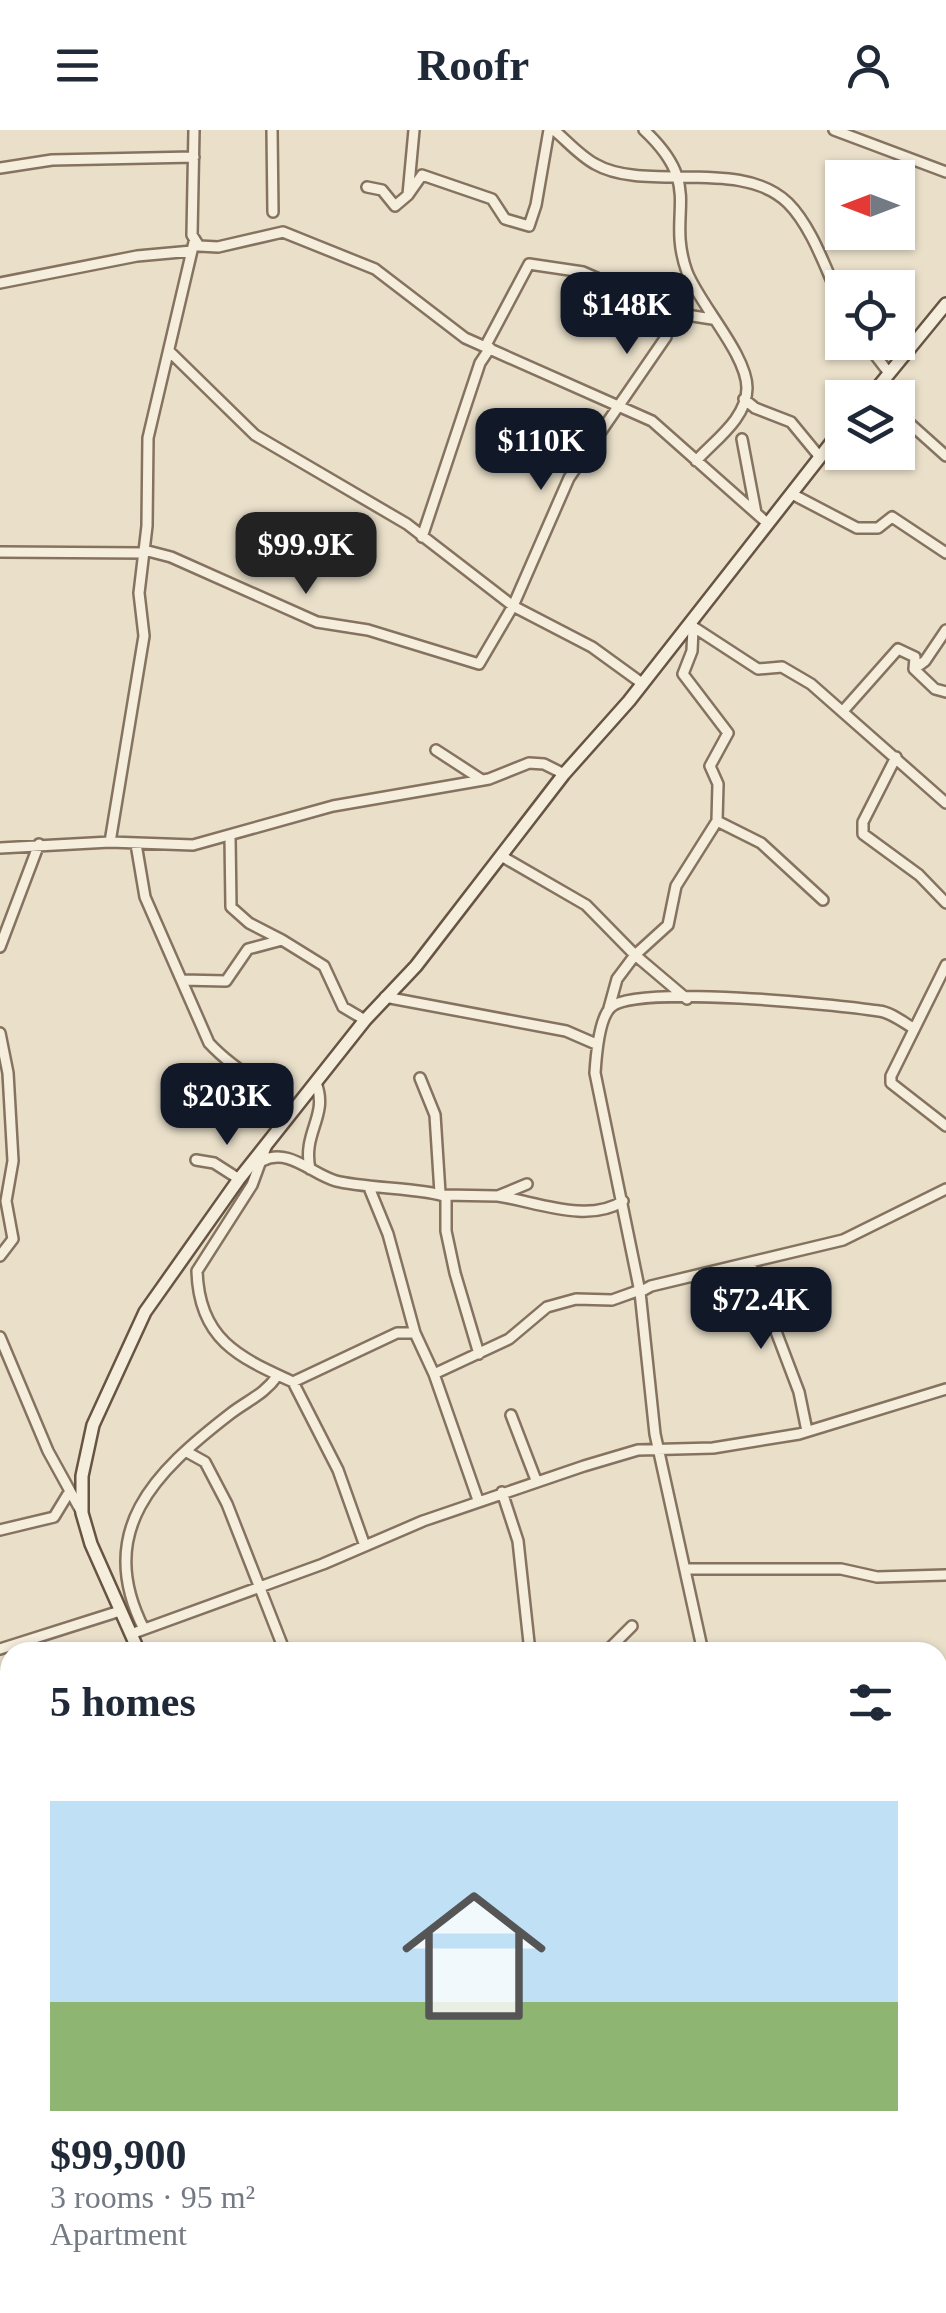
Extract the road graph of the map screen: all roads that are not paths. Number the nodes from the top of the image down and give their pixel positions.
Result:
1 (194, 130) edge
2 (272, 130) edge
3 (414, 130) edge
4 (551, 130) edge
5 (644, 130) edge
6 (834, 130) edge
7 (194, 157) junction
8 (0, 168) edge
9 (946, 172) edge
10 (681, 178) junction
11 (367, 187) dead end
12 (408, 195) junction
13 (272, 212) dead end
14 (193, 247) junction
15 (825, 272) edge
16 (0, 283) edge
17 (946, 304) edge
18 (658, 310) junction
19 (712, 320) junction
20 (488, 347) junction
21 (169, 351) junction
22 (879, 360) edge
23 (889, 373) junction
24 (884, 380) edge
25 (744, 399) junction
26 (620, 405) junction
27 (915, 429) edge
28 (742, 439) dead end
29 (825, 449) edge
30 (819, 456) junction
31 (946, 456) edge
32 (696, 461) junction
33 (792, 494) junction
34 (756, 513) junction
35 (766, 522) junction
36 (422, 536) junction
37 (144, 551) junction
38 (0, 552) edge
39 (946, 553) edge
40 (513, 606) junction
41 (691, 626) junction
42 (946, 630) edge
43 (914, 669) junction
44 (642, 684) junction
45 (946, 692) edge
46 (843, 711) junction
47 (436, 750) dead end
48 (896, 758) junction
49 (564, 774) junction
50 (482, 780) junction
51 (946, 803) edge
52 (717, 822) junction
53 (230, 836) junction
54 (110, 842) junction
55 (39, 844) junction
56 (136, 844) junction
57 (0, 848) edge
58 (503, 857) junction
59 (823, 900) dead end
60 (946, 903) edge
61 (282, 940) junction
62 (0, 947) edge
63 (634, 955) junction
64 (946, 965) edge
65 (182, 980) junction
66 (385, 998) junction
67 (687, 999) junction
68 (609, 1008) junction
69 (365, 1020) junction
70 (914, 1028) junction
71 (0, 1033) edge
72 (596, 1044) junction
73 (420, 1078) dead end
74 (316, 1083) junction
75 (294, 1110) junction
76 (946, 1126) edge
77 (266, 1145) junction
78 (196, 1160) dead end
79 (262, 1161) junction
80 (310, 1168) junction
81 (239, 1179) junction
82 (528, 1184) dead end
83 (946, 1189) edge
84 (370, 1190) junction
85 (442, 1194) junction
86 (498, 1196) junction
87 (622, 1202) junction
88 (0, 1256) edge
89 (750, 1263) junction
90 (640, 1291) junction
91 (410, 1332) junction
92 (0, 1337) edge
93 (2, 1349) edge
94 (479, 1354) junction
95 (434, 1374) junction
96 (278, 1375) junction
97 (293, 1382) junction
98 (946, 1389) edge
99 (512, 1415) dead end
100 (808, 1432) junction
101 (658, 1448) junction
102 (187, 1452) junction
103 (536, 1480) junction
104 (502, 1492) junction
105 (68, 1494) junction
106 (478, 1500) junction
107 (82, 1513) junction
108 (0, 1530) edge
109 (365, 1546) junction
110 (686, 1569) junction
111 (946, 1575) edge
112 (257, 1588) junction
113 (120, 1612) junction
114 (632, 1626) dead end
115 (144, 1629) junction
116 (130, 1634) junction
117 (23, 1642) edge
118 (134, 1642) edge
119 (281, 1642) edge
120 (529, 1642) edge
121 (616, 1642) edge
122 (701, 1642) edge

1 - 7 street
2 - 13 street
3 - 12 street
4 - 10 street
4 - 12 street
5 - 10 street
6 - 9 street
7 - 8 street
7 - 14 street
10 - 15 street
10 - 19 street
11 - 12 street
14 - 16 street
14 - 20 street
14 - 21 street
17 - 23 main road
18 - 19 street
18 - 20 street
18 - 26 street
19 - 25 street
20 - 26 street
20 - 36 street
21 - 36 street
21 - 37 street
22 - 23 street
23 - 24 main road
25 - 30 street
25 - 32 street
26 - 32 street
26 - 40 street
27 - 31 street
28 - 34 street
29 - 30 main road
30 - 33 main road
32 - 34 street
33 - 35 main road
33 - 39 street
34 - 35 street
35 - 41 main road
36 - 40 street
37 - 38 street
37 - 40 street
37 - 54 street
40 - 44 street
41 - 44 main road
41 - 46 street
41 - 52 street
42 - 43 street
43 - 45 street
43 - 46 street
44 - 49 main road
46 - 48 street
47 - 50 street
48 - 51 street
48 - 60 street
49 - 50 street
49 - 58 main road
50 - 53 street
52 - 59 street
52 - 63 street
53 - 56 street
53 - 61 street
54 - 55 street
54 - 56 street
55 - 57 street
55 - 62 street
56 - 65 street
58 - 63 street
58 - 66 main road
61 - 65 street
61 - 69 street
63 - 67 street
63 - 68 street
64 - 70 street
65 - 75 street
66 - 69 main road
66 - 72 street
67 - 68 street
67 - 70 street
68 - 72 street
69 - 74 main road
70 - 76 street
71 - 88 street
72 - 87 street
73 - 85 street
74 - 75 main road
74 - 80 street
75 - 77 main road
77 - 79 street
77 - 81 main road
78 - 81 street
79 - 80 street
79 - 96 street
80 - 84 street
81 - 107 main road
82 - 86 street
83 - 89 street
84 - 85 street
84 - 91 street
85 - 86 street
85 - 94 street
86 - 87 street
87 - 90 street
89 - 90 street
89 - 100 street
90 - 94 street
90 - 101 street
91 - 95 street
91 - 97 street
92 - 93 street
93 - 105 street
94 - 95 street
95 - 106 street
96 - 97 street
96 - 102 street
97 - 109 street
98 - 100 street
99 - 103 street
100 - 101 street
101 - 103 street
101 - 110 street
102 - 112 street
102 - 115 street
103 - 104 street
104 - 106 street
104 - 120 street
105 - 107 street
105 - 108 street
106 - 109 street
107 - 113 main road
109 - 112 street
110 - 111 street
110 - 122 street
112 - 115 street
112 - 119 street
113 - 116 main road
113 - 117 street
114 - 121 street
115 - 116 street
116 - 118 main road

